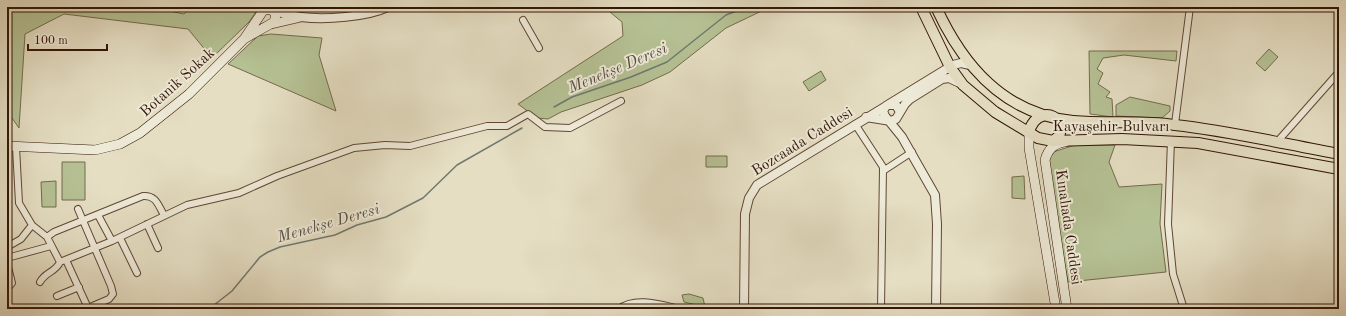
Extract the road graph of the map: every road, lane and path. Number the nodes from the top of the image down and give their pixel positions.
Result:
1 (388, 7) edge
2 (921, 7) edge
3 (936, 7) edge
4 (1190, 7) edge
5 (266, 10) edge
6 (301, 17) junction
7 (523, 20) dead end
8 (271, 24) junction
9 (244, 39) junction
10 (539, 48) dead end
11 (943, 55) junction
12 (970, 65) junction
13 (950, 67) junction
14 (1339, 72) edge
15 (941, 73) junction
16 (963, 85) junction
17 (621, 101) dead end
18 (888, 105) junction
19 (900, 112) junction
20 (1050, 116) junction
21 (866, 117) junction
22 (889, 120) junction
23 (1009, 121) junction
24 (1147, 122) junction
25 (855, 124) junction
26 (1175, 124) junction
27 (1029, 133) junction
28 (1228, 133) junction
29 (1146, 140) junction
30 (1172, 140) junction
31 (1053, 141) junction
32 (1070, 141) junction
33 (1277, 142) junction
34 (11, 146) edge
35 (1226, 147) junction
36 (1029, 148) junction
37 (912, 152) junction
38 (1047, 152) junction
39 (1339, 154) edge
40 (1339, 169) edge
41 (882, 171) junction
42 (78, 209) dead end
43 (98, 214) junction
44 (164, 215) junction
45 (83, 221) junction
46 (147, 224) junction
47 (32, 225) junction
48 (47, 237) junction
49 (120, 238) junction
50 (112, 241) junction
51 (51, 246) junction
52 (7, 247) edge
53 (158, 248) dead end
54 (94, 249) junction
55 (7, 258) edge
56 (63, 261) junction
57 (7, 263) edge
58 (137, 273) dead end
59 (40, 282) dead end
60 (79, 286) junction
61 (7, 289) edge
62 (57, 296) dead end
63 (619, 309) edge
64 (680, 309) edge
65 (744, 309) edge
66 (881, 309) edge
67 (936, 309) edge
68 (1056, 309) edge
69 (1067, 309) edge
70 (1184, 309) edge

1 - 6 street
2 - 11 main road, Kayaşehir Bulvarı
3 - 12 main road, Kayaşehir Bulvarı
4 - 26 street
5 - 6 street
5 - 8 main road
5 - 8 main road
5 - 9 main road
6 - 8 street
7 - 10 street
8 - 9 main road
9 - 34 main road, Botanik Sokak
11 - 13 main road, Kayaşehir Bulvarı
11 - 15 street
12 - 13 street
12 - 20 main road, Kayaşehir Bulvarı
13 - 15 street, Bozcaada Caddesi
13 - 16 main road, Kayaşehir Bulvarı
14 - 33 street
15 - 18 street, Bozcaada Caddesi
16 - 19 street
16 - 23 main road, Kayaşehir Bulvarı
17 - 44 street
18 - 19 street
18 - 21 street, Bozcaada Caddesi
18 - 22 street
19 - 22 street
20 - 24 main road, Kayaşehir Bulvarı
20 - 27 main road
20 - 31 main road
21 - 22 street
21 - 25 street, Bozcaada Caddesi
22 - 37 street
23 - 27 main road, Kayaşehir Bulvarı
23 - 36 main road
24 - 26 main road, Kayaşehir Bulvarı
24 - 29 main road
25 - 41 street
25 - 65 street, Bozcaada Caddesi
26 - 28 main road, Kayaşehir Bulvarı
27 - 31 main road, Kayaşehir Bulvarı
27 - 36 main road, Kınalıada Caddesi
28 - 33 main road, Kayaşehir Bulvarı
28 - 35 main road
29 - 30 main road, Kayaşehir Bulvarı
29 - 32 main road, Kayaşehir Bulvarı
30 - 35 main road, Kayaşehir Bulvarı
30 - 70 street
31 - 32 main road, Kayaşehir Bulvarı
31 - 38 main road
32 - 38 main road, Kınalıada Caddesi
33 - 39 main road, Kayaşehir Bulvarı
34 - 47 street
35 - 40 main road, Kayaşehir Bulvarı
36 - 68 main road, Kınalıada Caddesi
37 - 41 street
37 - 67 street
38 - 69 main road, Kınalıada Caddesi
41 - 66 street
42 - 45 street
43 - 44 street
43 - 45 street
43 - 50 street
44 - 46 street
45 - 48 street
45 - 54 street
46 - 49 street
46 - 53 street
47 - 48 street
47 - 52 street
48 - 51 street
49 - 50 street
49 - 58 street
50 - 54 street
51 - 55 street
51 - 56 street
54 - 56 street
54 - 60 street
56 - 59 street
56 - 60 street
57 - 61 street
60 - 62 street
63 - 64 street

